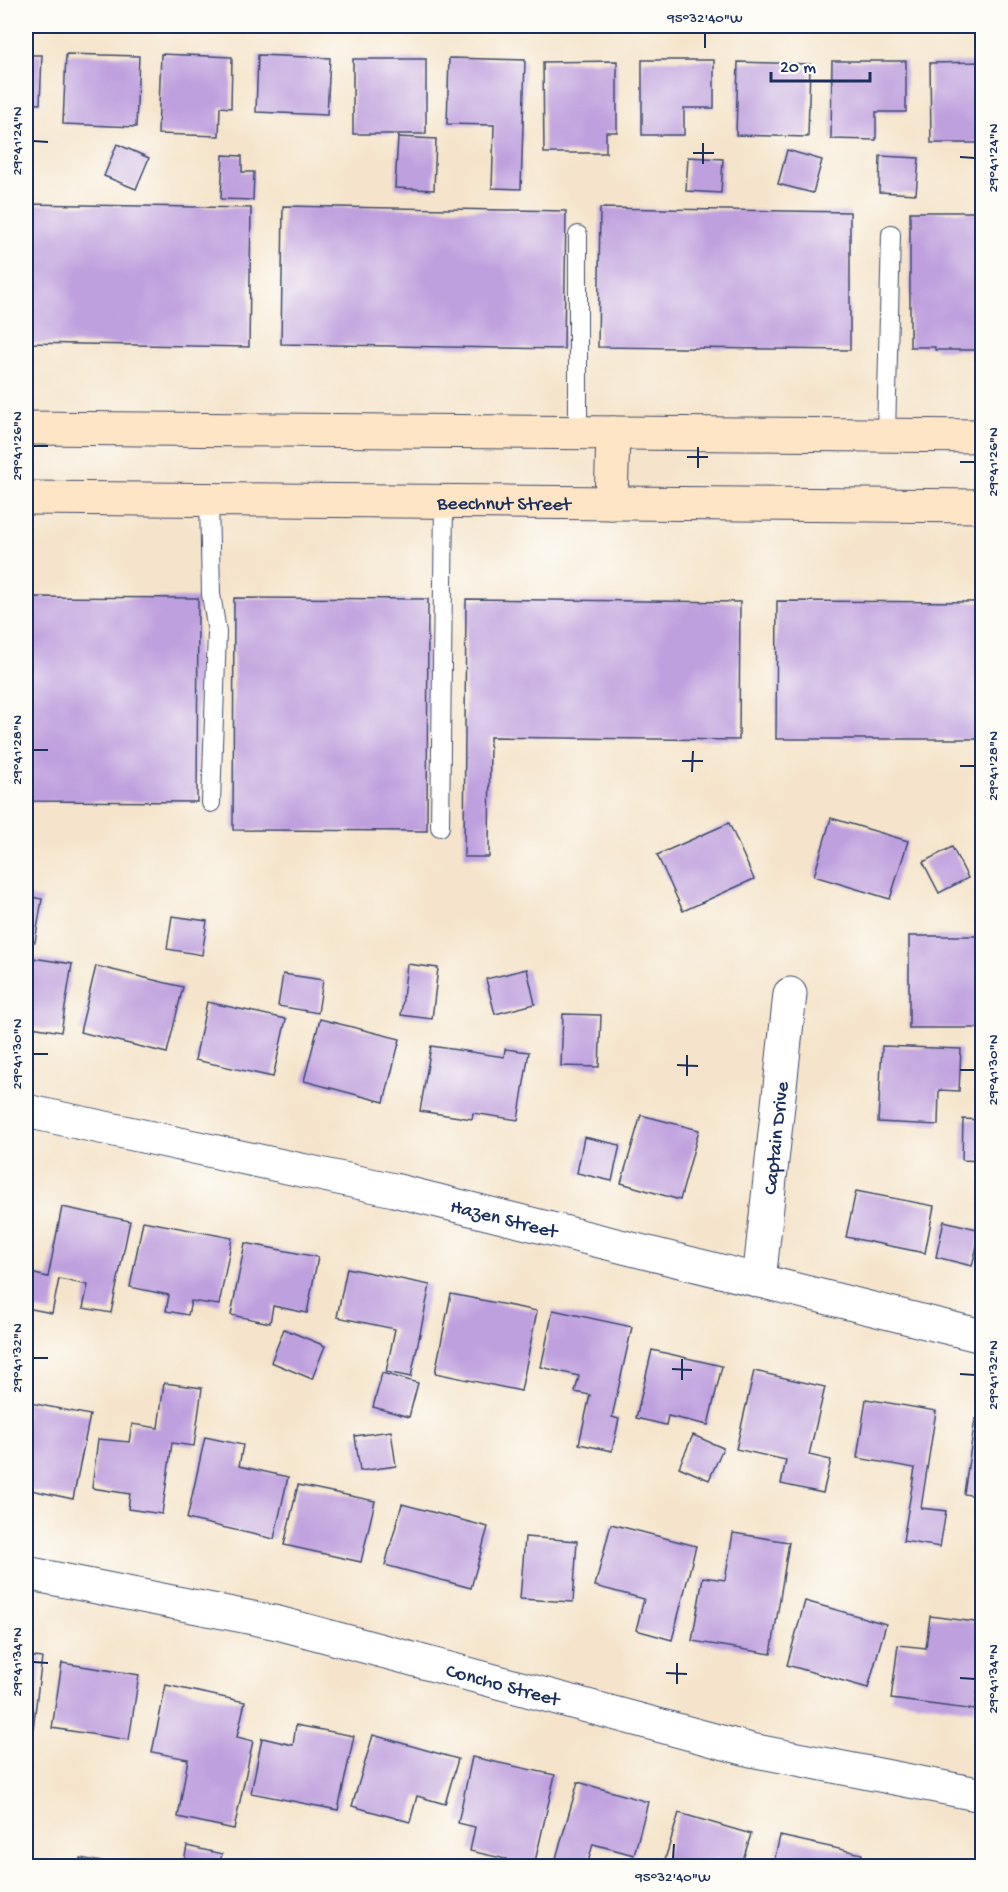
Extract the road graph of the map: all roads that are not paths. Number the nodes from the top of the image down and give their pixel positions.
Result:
1 (891, 234) dead end
2 (578, 235) dead end
3 (26, 428) edge
4 (578, 433) junction
5 (613, 433) junction
6 (885, 435) junction
7 (982, 436) edge
8 (26, 498) edge
9 (209, 499) junction
10 (444, 502) junction
11 (611, 503) junction
12 (982, 506) edge
13 (211, 803) dead end
14 (440, 827) dead end
15 (790, 994) dead end
16 (26, 1111) edge
17 (759, 1281) junction
18 (982, 1336) edge
19 (26, 1573) edge
20 (982, 1795) edge

1 - 6 lane
2 - 4 lane
3 - 4 main road
4 - 5 main road
5 - 6 main road
5 - 11 main road
6 - 7 main road
8 - 9 main road, Beechnut Street
9 - 10 main road, Beechnut Street
9 - 13 lane
10 - 11 main road, Beechnut Street
10 - 14 lane
11 - 12 main road, Beechnut Street
15 - 17 street, Captain Drive
16 - 17 street, Hazen Street
17 - 18 street, Hazen Street
19 - 20 street, Concho Street

